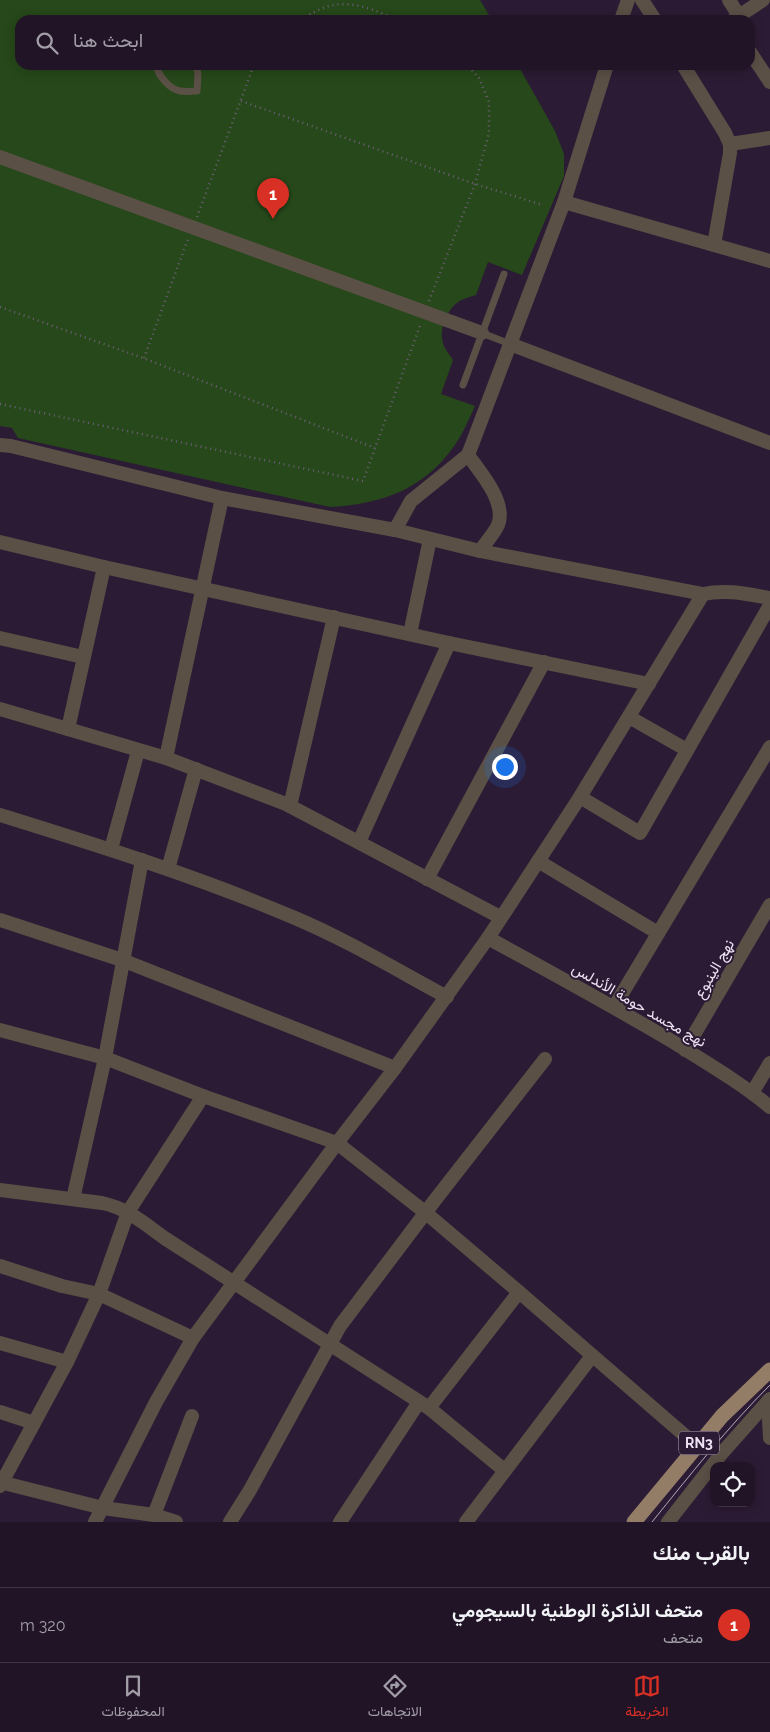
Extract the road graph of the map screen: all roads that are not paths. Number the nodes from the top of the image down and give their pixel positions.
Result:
1 (628, 0) edge
2 (642, 0) edge
3 (729, 0) edge
4 (763, 0) edge
5 (623, 15) edge
6 (652, 15) edge
7 (735, 15) edge
8 (740, 15) edge
9 (755, 60) edge
10 (157, 70) edge
11 (197, 70) edge
12 (605, 70) edge
13 (686, 70) edge
14 (770, 82) edge
15 (770, 138) edge
16 (730, 144) junction
17 (0, 157) edge
18 (564, 202) junction
19 (714, 245) junction
20 (770, 261) edge
21 (504, 274) dead end
22 (482, 333) junction
23 (510, 344) junction
24 (463, 385) dead end
25 (770, 444) edge
26 (0, 445) edge
27 (468, 455) junction
28 (222, 498) junction
29 (395, 530) junction
30 (430, 540) junction
31 (0, 542) edge
32 (480, 550) junction
33 (104, 567) junction
34 (204, 588) junction
35 (703, 594) junction
36 (770, 598) edge
37 (770, 605) edge
38 (334, 617) junction
39 (410, 634) junction
40 (0, 638) edge
41 (449, 643) junction
42 (83, 657) junction
43 (544, 662) junction
44 (649, 684) junction
45 (0, 709) edge
46 (629, 718) junction
47 (68, 729) junction
48 (770, 747) edge
49 (687, 750) junction
50 (138, 751) junction
51 (166, 758) junction
52 (196, 770) junction
53 (580, 797) junction
54 (290, 806) junction
55 (0, 816) edge
56 (359, 842) junction
57 (111, 849) junction
58 (142, 860) junction
59 (538, 861) junction
60 (168, 869) junction
61 (426, 879) junction
62 (770, 905) edge
63 (500, 917) junction
64 (0, 920) edge
65 (658, 932) junction
66 (488, 938) junction
67 (122, 960) junction
68 (447, 997) junction
69 (614, 1007) junction
70 (0, 1030) edge
71 (685, 1050) junction
72 (105, 1058) junction
73 (545, 1059) dead end
74 (770, 1064) edge
75 (395, 1068) junction
76 (752, 1093) junction
77 (203, 1096) junction
78 (770, 1108) edge
79 (338, 1143) junction
80 (0, 1190) edge
81 (73, 1199) junction
82 (128, 1212) junction
83 (426, 1213) junction
84 (0, 1266) edge
85 (234, 1282) junction
86 (519, 1292) junction
87 (99, 1294) junction
88 (193, 1338) junction
89 (0, 1343) edge
90 (329, 1344) junction
91 (592, 1356) junction
92 (67, 1362) junction
93 (770, 1370) edge
94 (769, 1400) edge
95 (424, 1405) junction
96 (0, 1412) edge
97 (192, 1416) dead end
98 (34, 1423) junction
99 (770, 1438) edge
100 (696, 1446) junction
101 (504, 1470) junction
102 (0, 1484) edge
103 (103, 1508) junction
104 (154, 1515) junction
105 (95, 1522) edge
106 (176, 1522) edge
107 (230, 1522) edge
108 (340, 1522) edge
109 (466, 1522) edge
110 (634, 1522) edge
111 (668, 1522) edge

1 - 5 street
2 - 6 street
3 - 7 street
4 - 8 street
9 - 14 street
10 - 11 lane
12 - 18 street
13 - 16 street
15 - 16 street
16 - 19 street
17 - 22 street
18 - 19 street
18 - 23 street
19 - 20 street
21 - 22 lane
22 - 23 lane
22 - 24 lane
23 - 25 street
23 - 27 street
26 - 28 street
27 - 29 street
27 - 32 street
28 - 29 street
28 - 34 street
29 - 30 street
30 - 32 street
30 - 39 street
31 - 33 street
32 - 35 street
33 - 34 street
33 - 42 street
34 - 38 street
34 - 51 street
35 - 36 street
35 - 44 street
37 - 49 street
38 - 39 street
38 - 54 street
39 - 41 street
40 - 42 street
41 - 43 street
41 - 56 street
42 - 47 street
43 - 44 street
43 - 61 street
44 - 46 street
45 - 47 street
46 - 49 street
46 - 53 street
47 - 50 street
48 - 65 street
49 - 53 street
50 - 51 street
50 - 57 street
51 - 52 street
52 - 54 street
52 - 60 street
53 - 59 street
54 - 56 street
55 - 57 street
56 - 61 street
57 - 58 street
58 - 60 street
58 - 67 street
59 - 63 street
59 - 65 street
60 - 68 street
61 - 63 street
62 - 71 street, نهج الينبوع
63 - 66 street
64 - 67 street
65 - 69 street
66 - 68 street
66 - 69 street, نهج مجسد حومة الأندلس
67 - 72 street
67 - 75 street
68 - 75 street
69 - 71 street, نهج مجسد حومة الأندلس
70 - 72 street
71 - 76 street, نهج مجسد حومة الأندلس
72 - 77 street
72 - 81 street
73 - 83 street
74 - 76 street
75 - 79 street
76 - 78 street, نهج مجسد حومة الأندلس
77 - 79 street
77 - 82 street
79 - 83 street
79 - 85 street
80 - 81 street
81 - 82 street
82 - 85 street
82 - 87 street
83 - 86 street
83 - 90 street
84 - 87 street
85 - 88 street
85 - 90 street
86 - 91 street
86 - 95 street
87 - 88 street
87 - 92 street
88 - 103 street
89 - 92 street
90 - 95 street
90 - 107 street
91 - 100 street
91 - 101 street
92 - 98 street
93 - 100 main road, RN3
94 - 99 street
94 - 111 street
95 - 101 street
95 - 108 street
96 - 98 street
97 - 104 street
98 - 102 street
100 - 110 main road, RN3
101 - 109 street
102 - 103 street
103 - 104 street
103 - 105 street
104 - 106 street

